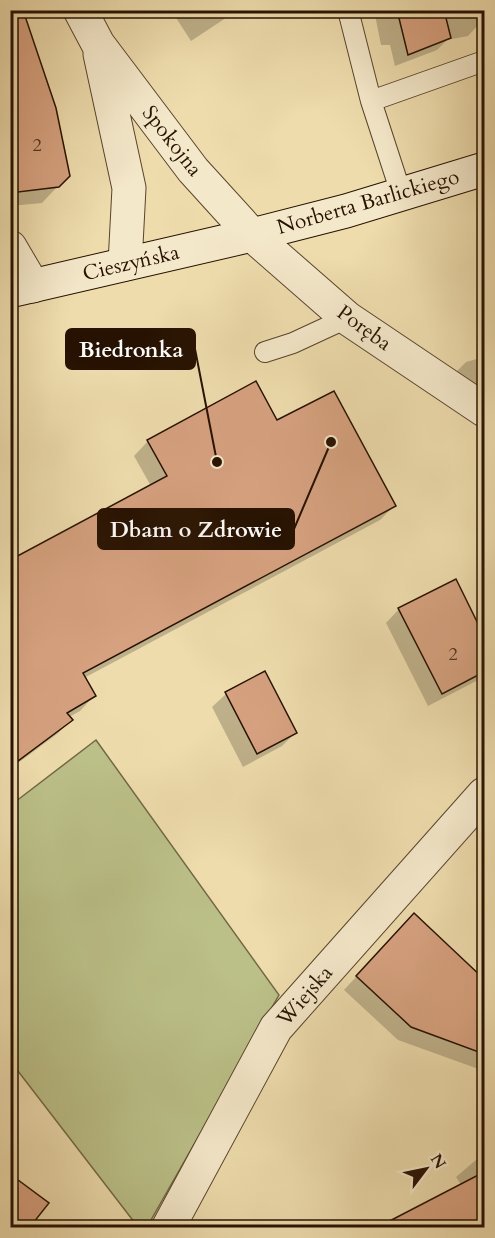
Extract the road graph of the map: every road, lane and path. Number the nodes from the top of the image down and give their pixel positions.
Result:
1 (80, 10) edge
2 (348, 10) edge
3 (98, 44) junction
4 (484, 61) edge
5 (371, 101) junction
6 (484, 169) edge
7 (401, 193) junction
8 (252, 235) junction
9 (10, 247) edge
10 (125, 264) junction
11 (22, 288) edge
12 (347, 318) junction
13 (265, 352) dead end
14 (484, 410) edge
15 (484, 794) edge
16 (168, 1227) edge

1 - 3 street, Spokojna
2 - 5 lane
3 - 8 street, Spokojna
3 - 10 street, Spokojna
4 - 5 lane
5 - 7 lane
6 - 7 street, Norberta Barlickiego
7 - 8 street, Norberta Barlickiego
8 - 10 street, Cieszyńska
8 - 12 street, Poręba
9 - 11 street
10 - 11 street, Cieszyńska
12 - 13 lane
12 - 14 street, Poręba
15 - 16 street, Wiejska

